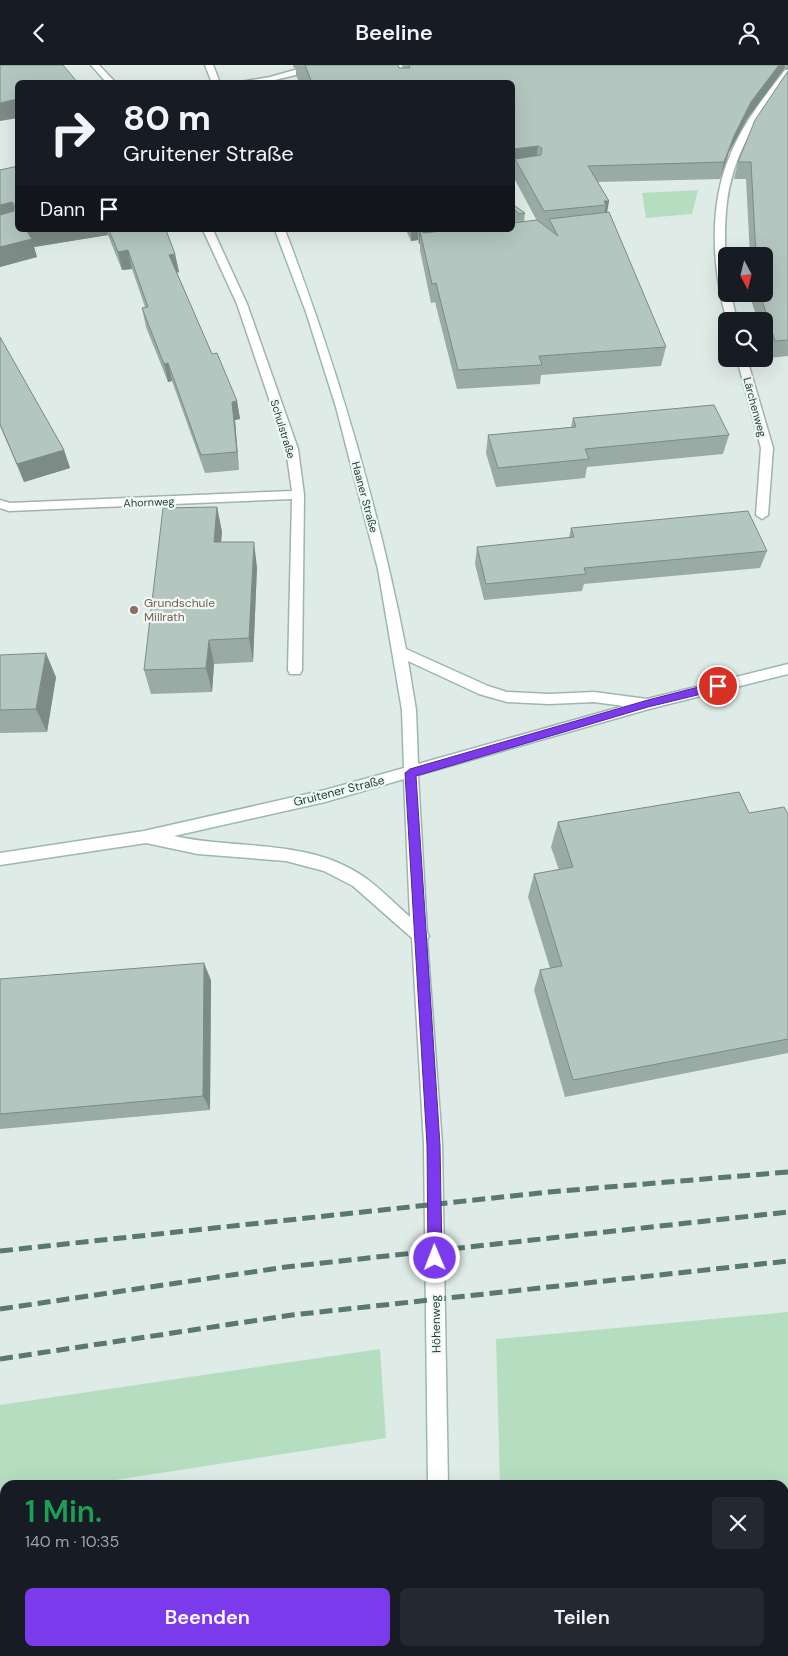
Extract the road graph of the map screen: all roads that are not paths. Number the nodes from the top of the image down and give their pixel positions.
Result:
1 (95, 65) edge
2 (209, 65) edge
3 (323, 69) edge
4 (788, 71) edge
5 (109, 80) edge
6 (215, 80) edge
7 (263, 80) edge
8 (209, 232) edge
9 (281, 232) edge
10 (729, 312) edge
11 (744, 367) edge
12 (298, 495) junction
13 (0, 505) edge
14 (762, 515) dead end
15 (400, 652) junction
16 (788, 669) edge
17 (295, 670) dead end
18 (648, 703) junction
19 (410, 773) junction
20 (144, 837) junction
21 (0, 859) edge
22 (420, 936) junction
23 (438, 1480) edge

1 - 5 main road
2 - 6 main road
3 - 7 main road
4 - 10 main road
8 - 12 main road, Schulstraße
9 - 15 main road, Haaner Straße
11 - 14 main road, Lärchenweg
12 - 13 main road, Ahornweg
12 - 17 main road, Schulstraße
15 - 18 main road
15 - 19 main road, Haaner Straße
16 - 18 main road, Gruitener Straße
18 - 19 main road, Gruitener Straße
19 - 20 main road, Gruitener Straße
19 - 22 main road, Höhenweg
20 - 21 main road, Gruitener Straße
20 - 22 main road
22 - 23 main road, Höhenweg

